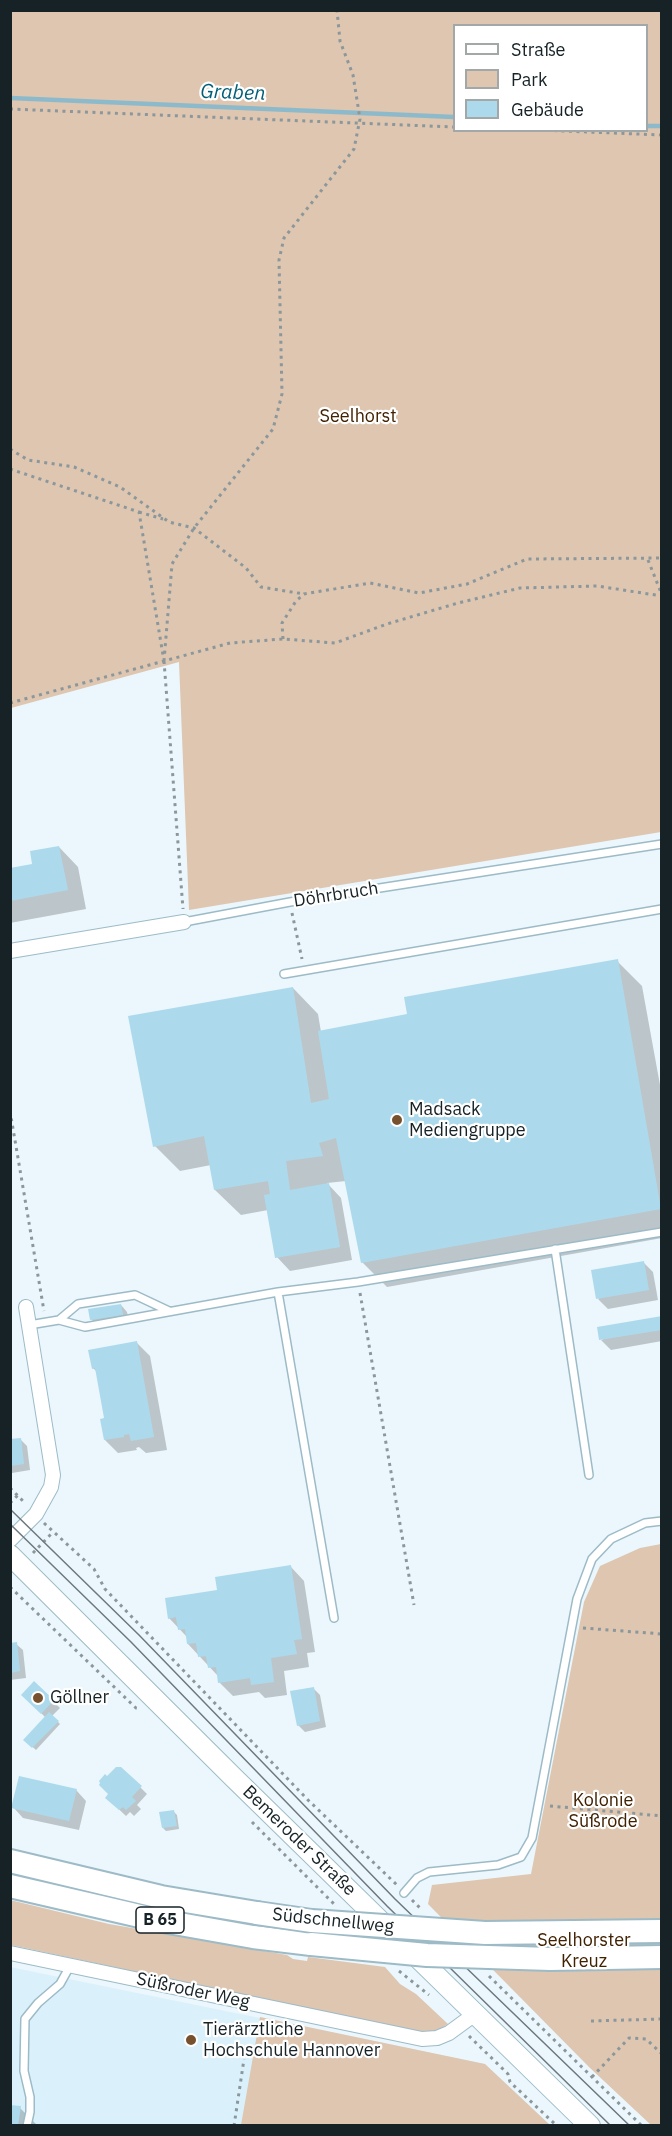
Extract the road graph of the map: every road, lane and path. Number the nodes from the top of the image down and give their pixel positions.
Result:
1 (337, 10) edge
2 (10, 109) edge
3 (360, 122) junction
4 (453, 127) edge
5 (588, 132) edge
6 (662, 135) edge
7 (10, 449) edge
8 (10, 469) edge
9 (139, 512) junction
10 (172, 522) junction
11 (194, 528) junction
12 (662, 558) edge
13 (648, 560) junction
14 (304, 594) junction
15 (662, 596) edge
16 (283, 639) junction
17 (164, 661) junction
18 (10, 703) edge
19 (662, 844) edge
20 (290, 902) junction
21 (662, 909) edge
22 (184, 922) junction
23 (10, 951) edge
24 (305, 970) junction
25 (284, 974) dead end
26 (10, 1111) edge
27 (662, 1232) edge
28 (555, 1249) junction
29 (358, 1282) junction
30 (278, 1293) junction
31 (26, 1307) dead end
32 (169, 1311) junction
33 (59, 1320) junction
34 (46, 1322) junction
35 (29, 1325) junction
36 (589, 1475) dead end
37 (10, 1488) edge
38 (18, 1495) junction
39 (12, 1500) edge
40 (36, 1514) junction
41 (662, 1521) edge
42 (10, 1540) edge
43 (10, 1555) edge
44 (10, 1587) edge
45 (414, 1605) dead end
46 (334, 1618) dead end
47 (572, 1627) junction
48 (662, 1634) edge
49 (136, 1708) dead end
50 (539, 1805) junction
51 (662, 1816) edge
52 (10, 1861) edge
53 (10, 1886) edge
54 (404, 1893) junction
55 (430, 1918) dead end
56 (662, 1931) edge
57 (10, 1953) edge
58 (662, 1958) edge
59 (70, 1966) junction
60 (489, 1976) dead end
61 (475, 2014) junction
62 (662, 2019) edge
63 (591, 2021) dead end
64 (662, 2054) edge
65 (244, 2059) dead end
66 (508, 2074) dead end
67 (592, 2077) junction
68 (27, 2126) edge
69 (234, 2126) edge
70 (556, 2126) edge
71 (590, 2126) edge
72 (642, 2126) edge

1 - 3 path
2 - 3 path
3 - 4 path
3 - 11 path
5 - 6 path
7 - 10 path
8 - 9 path
9 - 10 path
9 - 17 path
10 - 11 path
11 - 14 path
11 - 17 path
12 - 13 path
13 - 14 path
13 - 15 path
14 - 16 path
15 - 16 path
16 - 17 path
17 - 18 path
17 - 22 path
19 - 20 lane, Döhrbruch
20 - 22 lane, Döhrbruch
20 - 24 path
21 - 24 lane
22 - 23 street, Döhrbruch
24 - 25 lane
26 - 34 path
27 - 28 lane
28 - 29 lane
28 - 36 lane
29 - 30 lane
29 - 45 path
30 - 32 lane
30 - 46 lane
31 - 35 street
32 - 33 lane
32 - 33 lane
33 - 34 lane
34 - 35 lane
35 - 40 street
37 - 38 path
38 - 39 path
38 - 40 path
40 - 42 street
40 - 54 path
41 - 47 lane
43 - 61 main road, Bemeroder Straße
44 - 49 path
47 - 48 path
47 - 50 lane
50 - 51 path
50 - 54 lane
52 - 56 highway, Südschnellweg / B 65, bridge
53 - 58 highway, Südschnellweg / B 65, bridge
54 - 55 path
57 - 59 street, Süßroder Weg
59 - 61 street, Süßroder Weg
59 - 68 lane
60 - 67 path
61 - 71 main road, Bemeroder Straße
62 - 63 path
64 - 67 path
65 - 69 path
66 - 70 path
67 - 72 path

